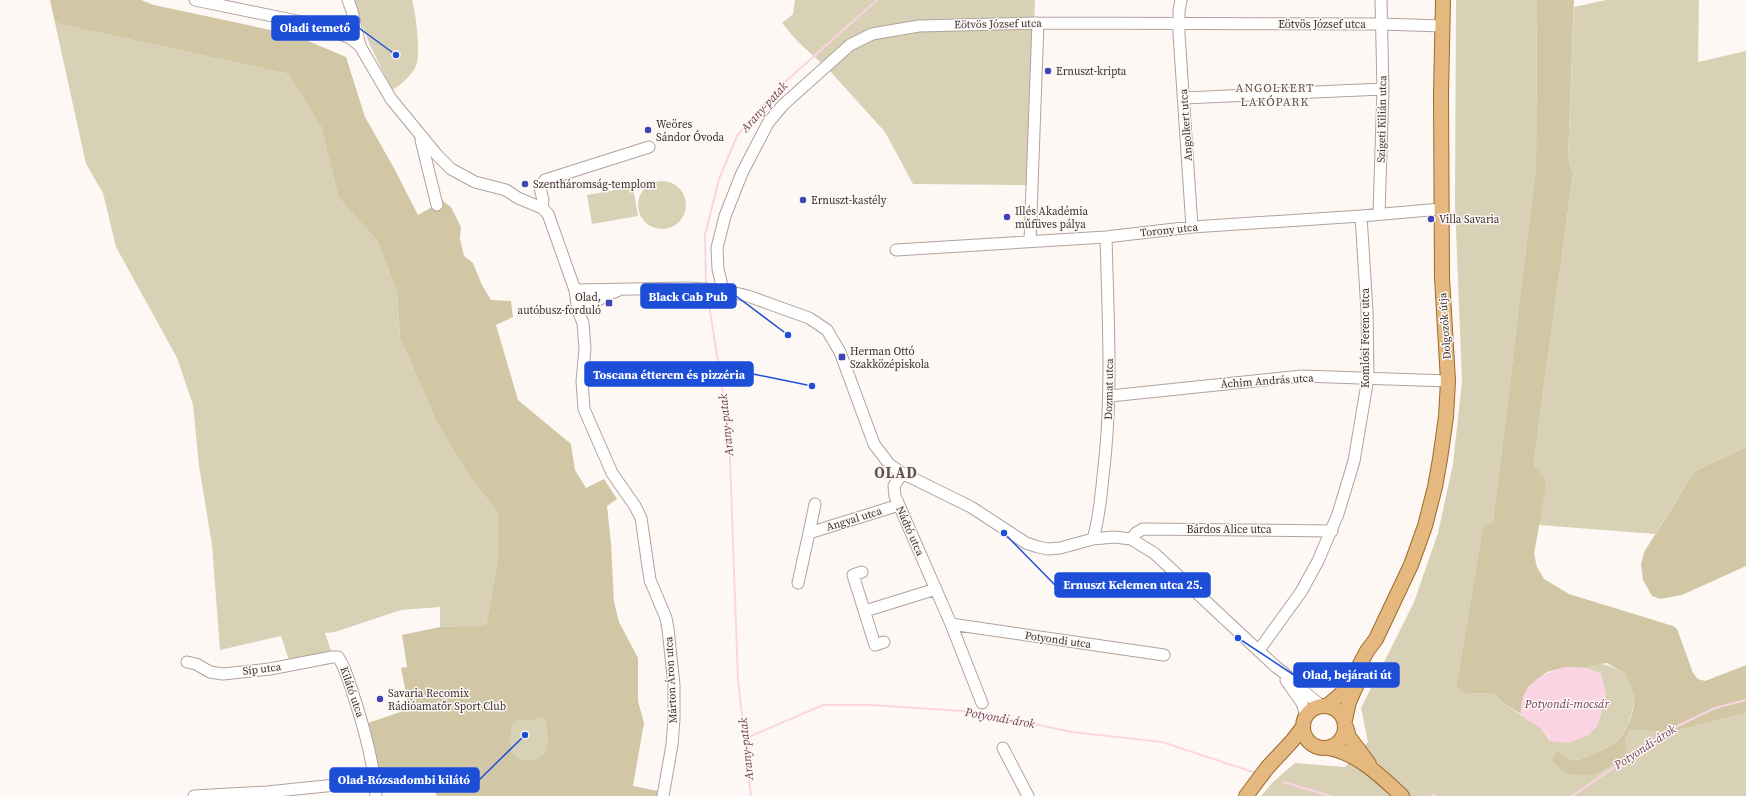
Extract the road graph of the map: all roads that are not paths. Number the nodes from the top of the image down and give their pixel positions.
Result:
1 (195, 0) edge
2 (348, 0) edge
3 (1181, 0) edge
4 (1381, 0) edge
5 (1443, 0) edge
6 (215, 2) edge
7 (1038, 23) junction
8 (1179, 24) junction
9 (1382, 24) junction
10 (1441, 26) junction
11 (360, 46) junction
12 (1383, 89) junction
13 (1184, 98) junction
14 (420, 135) junction
15 (649, 147) dead end
16 (437, 205) dead end
17 (542, 208) junction
18 (1441, 209) junction
19 (1379, 214) junction
20 (1361, 216) junction
21 (1192, 227) junction
22 (1106, 237) junction
23 (1030, 241) junction
24 (896, 250) dead end
25 (621, 289) junction
26 (720, 289) junction
27 (575, 290) junction
28 (578, 311) junction
29 (1368, 378) junction
30 (1448, 381) junction
31 (1110, 396) junction
32 (902, 473) junction
33 (815, 504) dead end
34 (899, 506) junction
35 (1332, 531) junction
36 (809, 533) junction
37 (1093, 539) junction
38 (1131, 539) junction
39 (862, 572) dead end
40 (798, 583) dead end
41 (936, 589) junction
42 (865, 611) junction
43 (951, 624) junction
44 (1376, 639) junction
45 (884, 642) dead end
46 (1259, 650) junction
47 (1164, 656) dead end
48 (338, 657) joint
49 (187, 662) dead end
50 (1276, 667) junction
51 (982, 703) dead end
52 (1325, 706) junction
53 (1305, 722) junction
54 (1345, 724) junction
55 (1003, 748) dead end
56 (1323, 748) junction
57 (1377, 774) junction
58 (1262, 777) junction
59 (375, 782) junction
60 (268, 794) edge
61 (243, 795) edge
62 (194, 796) edge
63 (376, 796) edge
64 (664, 796) edge
65 (1028, 796) edge
66 (1246, 796) edge
67 (1402, 796) edge

1 - 6 street
2 - 11 street
3 - 8 street, Angolkert utca
4 - 9 street, Szigeti Kilián utca
5 - 10 main road, Dolgozók útja
6 - 11 street
7 - 8 street, Eötvös József utca
7 - 23 street
7 - 26 street, Eötvös József utca
8 - 9 street, Eötvös József utca
8 - 13 street, Angolkert utca
9 - 10 street, Eötvös József utca
9 - 12 street, Szigeti Kilián utca
10 - 18 main road, Dolgozók útja
11 - 14 street
12 - 13 street
12 - 19 street, Szigeti Kilián utca
13 - 21 street, Angolkert utca
14 - 16 street
14 - 17 street
15 - 17 street, Márton Áron utca
17 - 27 street, Márton Áron utca
18 - 19 street, Torony utca
18 - 30 main road, Dolgozók útja
19 - 20 street, Torony utca
20 - 21 street, Torony utca
20 - 29 street, Komlósi Ferenc utca
21 - 22 street, Torony utca
22 - 23 street, Torony utca
22 - 31 street, Dozmat utca
23 - 24 street, Torony utca
25 - 26 street
25 - 27 street
25 - 28 street
26 - 32 street
27 - 28 street, Márton Áron utca
28 - 64 street, Márton Áron utca
29 - 30 street, Áchim András utca
29 - 31 street, Áchim András utca
29 - 35 street, Komlósi Ferenc utca
30 - 44 main road, Dolgozók útja
31 - 37 street, Dozmat utca
32 - 34 street, Nádtó utca
32 - 37 street
33 - 36 street, Angyal utca
34 - 36 street, Angyal utca
34 - 41 street, Nádtó utca
35 - 38 street, Bárdos Alice utca
35 - 46 street, Komlósi Ferenc utca
36 - 40 street, Angyal utca
37 - 38 street
38 - 46 street
39 - 42 street
41 - 42 street
41 - 43 street, Nádtó utca
42 - 45 street
43 - 47 street, Potyondi utca
43 - 51 street, Nádtó utca
44 - 52 main road, Dolgozók útja
44 - 54 main road, Dolgozók útja
46 - 50 street
48 - 49 street, Síp utca
48 - 59 street, Kilátó utca
50 - 52 street
50 - 53 street
52 - 53 main road
52 - 54 main road
53 - 56 main road
53 - 58 main road
54 - 56 main road
54 - 57 main road
55 - 65 street
56 - 57 main road
56 - 58 main road
57 - 67 main road
58 - 66 main road
59 - 60 street
59 - 63 street, Kilátó utca
60 - 61 street
61 - 62 street

